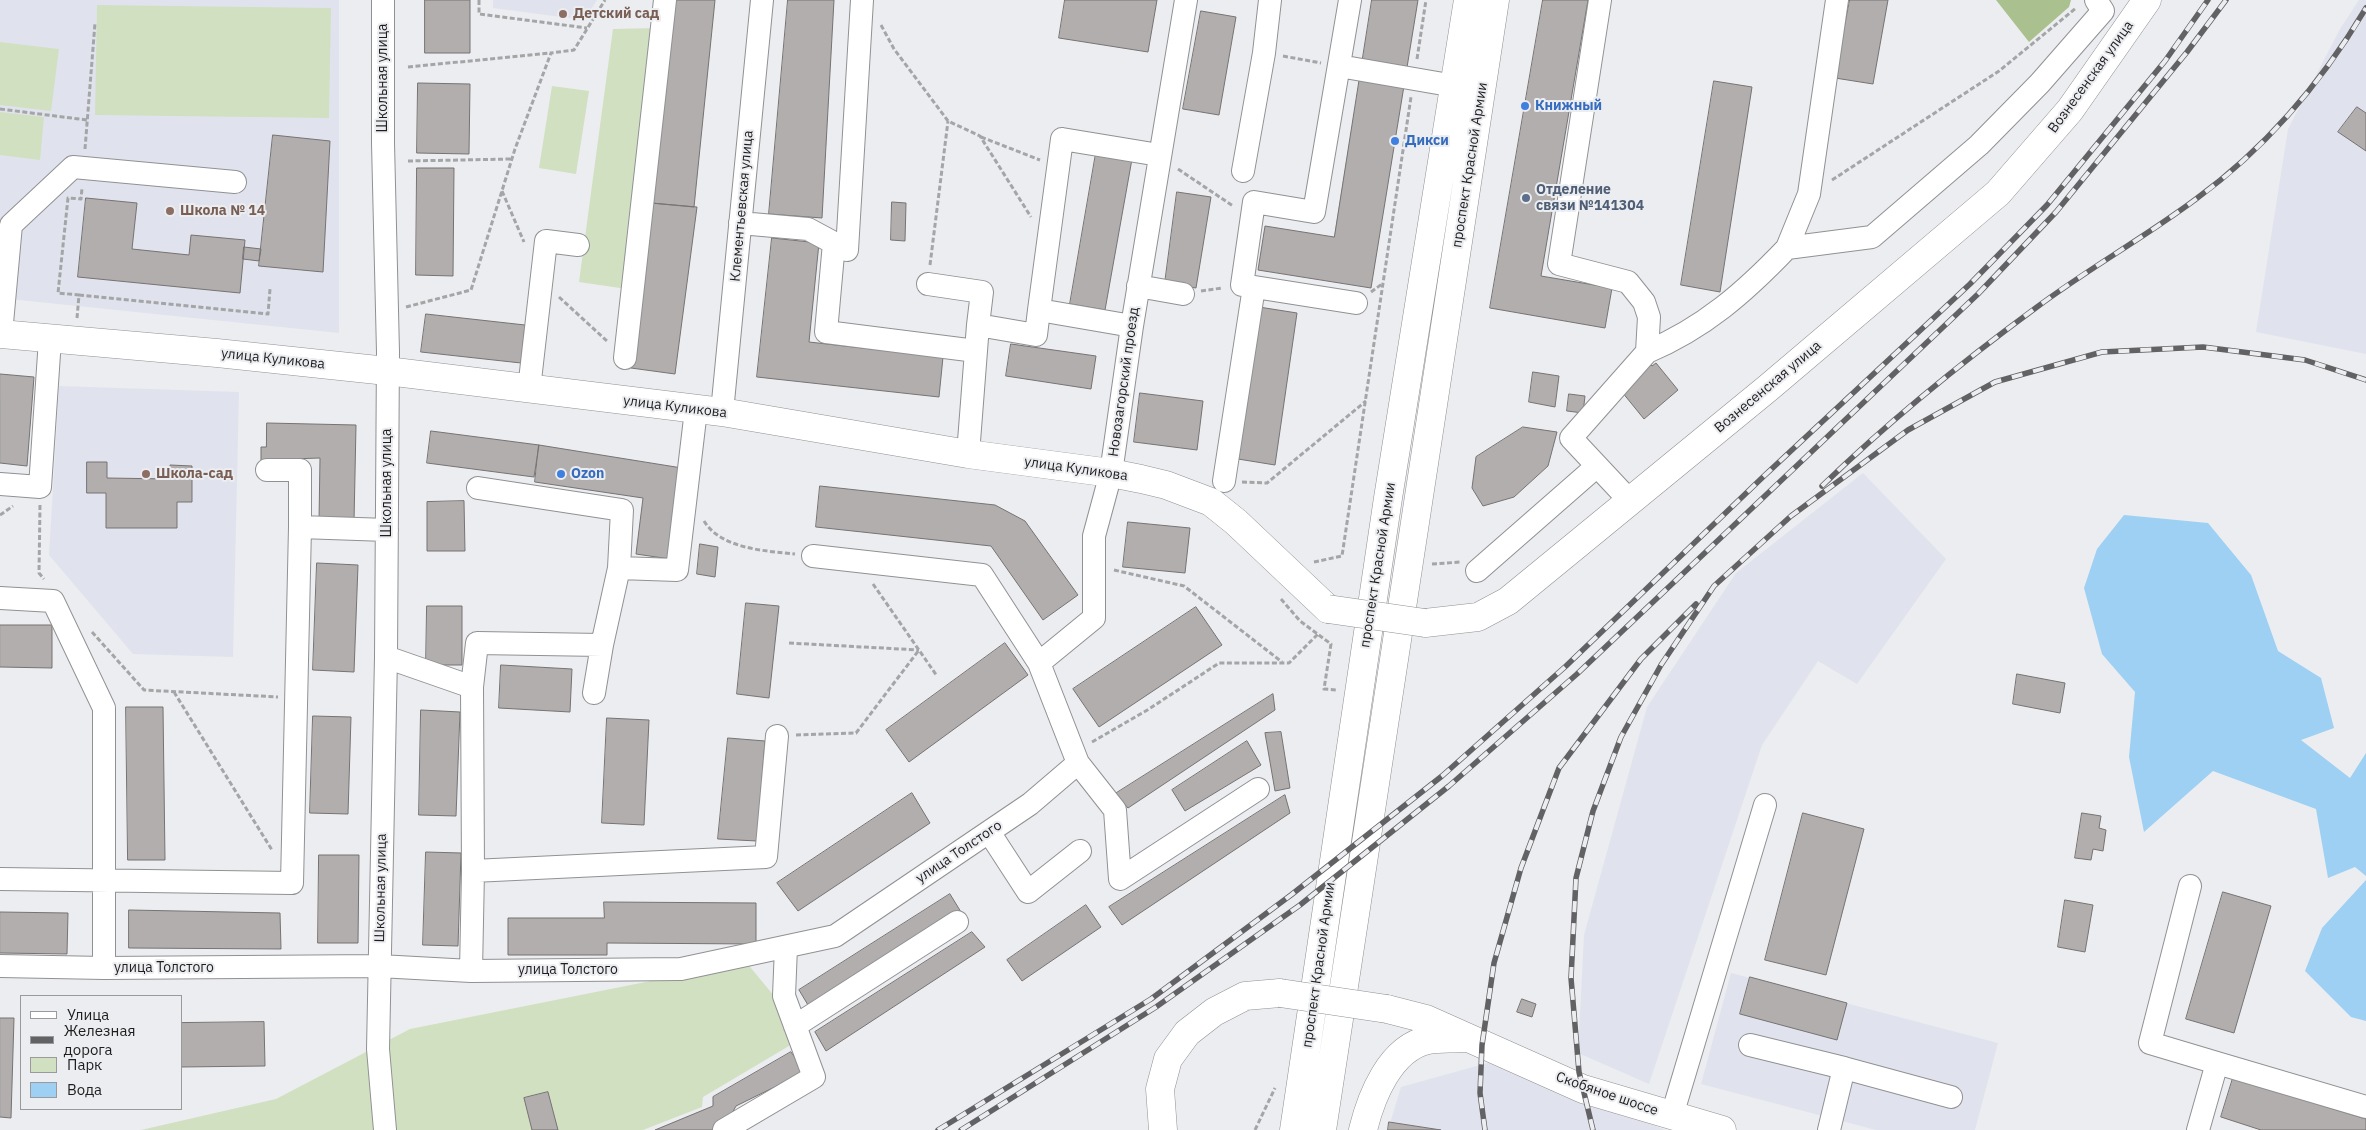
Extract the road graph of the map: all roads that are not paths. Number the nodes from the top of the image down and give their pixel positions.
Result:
1 (383, 0) edge
2 (665, 0) edge
3 (762, 0) edge
4 (862, 0) edge
5 (1186, 0) edge
6 (1270, 0) edge
7 (1350, 0) edge
8 (1468, 0) edge
9 (1495, 0) edge
10 (1600, 0) edge
11 (1837, 0) edge
12 (2147, 0) edge
13 (2093, 6) edge
14 (2128, 28) junction
15 (1339, 66) junction
16 (1454, 86) junction
17 (1159, 155) junction
18 (1243, 171) dead end
19 (235, 182) dead end
20 (740, 223) junction
21 (834, 243) junction
22 (578, 245) dead end
23 (1787, 248) junction
24 (928, 284) road end
25 (1138, 286) junction
26 (1248, 286) junction
27 (1183, 294) road end
28 (1356, 303) dead end
29 (1039, 310) junction
30 (978, 325) junction
31 (1132, 326) junction
32 (0, 334) edge
33 (50, 339) junction
34 (976, 351) junction
35 (1647, 352) junction
36 (625, 358) dead end
37 (387, 371) junction
38 (529, 389) junction
39 (709, 411) junction
40 (968, 454) junction
41 (1597, 466) junction
42 (268, 470) dead end
43 (1110, 473) junction
44 (1224, 481) road end
45 (0, 484) edge
46 (478, 488) dead end
47 (1630, 501) junction
48 (300, 527) junction
49 (387, 530) junction
50 (813, 556) road end
51 (619, 568) junction
52 (1476, 571) dead end
53 (0, 598) edge
54 (1319, 600) joint
55 (602, 645) junction
56 (386, 657) junction
57 (1039, 663) junction
58 (472, 687) junction
59 (594, 692) dead end
60 (778, 736) road end
61 (1076, 758) junction
62 (1258, 789) dead end
63 (1764, 805) dead end
64 (989, 832) junction
65 (1080, 851) dead end
66 (473, 871) junction
67 (0, 879) edge
68 (104, 882) junction
69 (2190, 886) dead end
70 (957, 922) dead end
71 (786, 947) junction
72 (0, 966) edge
73 (379, 966) junction
74 (104, 968) junction
75 (471, 971) junction
76 (795, 1026) junction
77 (1467, 1038) junction
78 (1750, 1045) dead end
79 (2217, 1063) junction
80 (1844, 1068) junction
81 (1952, 1097) dead end
82 (2366, 1107) edge
83 (1673, 1117) junction
84 (384, 1130) edge
85 (724, 1130) edge
86 (1163, 1130) edge
87 (1294, 1130) edge
88 (1322, 1130) edge
89 (1363, 1130) edge
90 (1722, 1130) edge
91 (1829, 1130) edge
92 (2198, 1130) edge

1 - 37 street, Школьная улица
2 - 36 street
3 - 20 street, Клементьевская улица
4 - 21 street
5 - 17 street, Новозагорский проезд
6 - 18 street
7 - 15 street
8 - 16 main road, проспект Красной Армии
9 - 88 main road, проспект Красной Армии
10 - 35 street
11 - 23 street
12 - 14 main road, Вознесенская улица
13 - 14 street
13 - 23 street
14 - 47 main road, Вознесенская улица
15 - 16 street
15 - 26 street
16 - 87 main road, проспект Красной Армии
17 - 25 street, Новозагорский проезд
17 - 29 street
19 - 32 street
20 - 21 street
20 - 39 street, Клементьевская улица
21 - 34 street
22 - 38 street
23 - 35 street
24 - 30 street
25 - 27 street
25 - 31 street, Новозагорский проезд
26 - 28 street
26 - 44 street
29 - 30 street
29 - 31 street
30 - 34 street
31 - 43 street, Новозагорский проезд
32 - 33 main road, улица Куликова
33 - 37 main road, улица Куликова
33 - 45 street
34 - 40 street
35 - 41 street
37 - 38 main road, улица Куликова
37 - 49 street, Школьная улица
38 - 39 main road, улица Куликова
39 - 40 main road, улица Куликова
39 - 51 street, Клементьевская улица
40 - 43 main road, улица Куликова
41 - 47 street
41 - 52 street
42 - 48 street
43 - 54 main road, улица Куликова
43 - 57 street, Новозагорский проезд
46 - 51 street
47 - 54 main road, Вознесенская улица, bridge
48 - 49 street
48 - 68 street
49 - 56 street, Школьная улица
50 - 57 street
51 - 55 street
53 - 68 street
55 - 58 street
55 - 59 street
56 - 58 street
56 - 73 street, Школьная улица
57 - 61 street
58 - 66 street
60 - 66 street
61 - 62 street
61 - 64 street, улица Толстого
63 - 83 street
64 - 65 street
64 - 71 street, улица Толстого
66 - 75 street
67 - 68 street
68 - 74 street
69 - 79 street
70 - 76 street
71 - 75 street, улица Толстого
71 - 76 street
72 - 74 street, улица Толстого
73 - 74 street, улица Толстого
73 - 75 street, улица Толстого
73 - 84 street, Школьная улица
76 - 85 street
77 - 83 main road, Скобяное шоссе
77 - 86 main road, Скобяное шоссе, bridge
77 - 89 main road
78 - 80 street
79 - 82 street
79 - 92 street
80 - 81 street
80 - 91 street
83 - 90 main road, Скобяное шоссе

